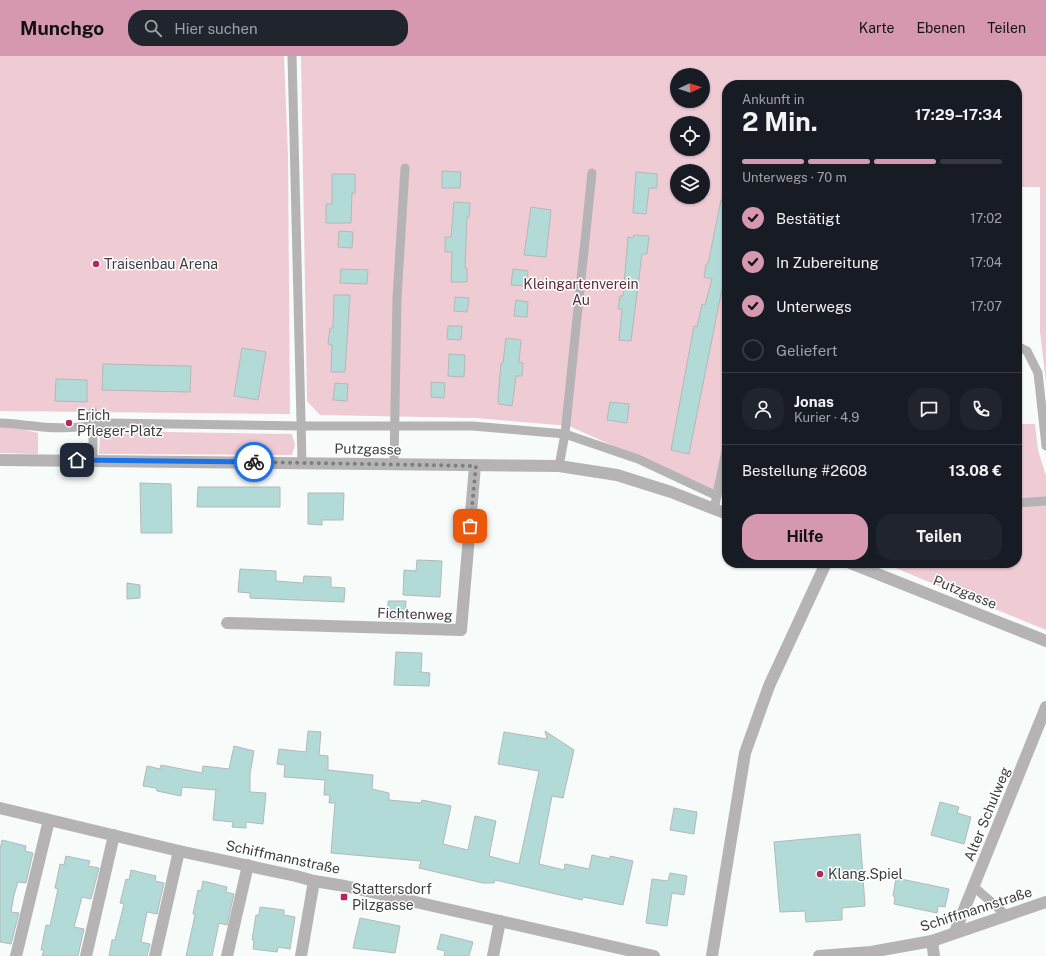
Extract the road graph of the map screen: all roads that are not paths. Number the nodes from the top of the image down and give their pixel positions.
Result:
1 (292, 56) edge
2 (405, 168) dead end
3 (592, 173) dead end
4 (1022, 348) edge
5 (93, 412) dead end
6 (0, 423) edge
7 (93, 426) junction
8 (302, 426) junction
9 (394, 426) junction
10 (565, 434) junction
11 (1046, 446) edge
12 (0, 460) edge
13 (93, 461) junction
14 (302, 462) junction
15 (394, 464) junction
16 (476, 466) junction
17 (559, 466) junction
18 (722, 471) edge
19 (717, 496) junction
20 (1046, 501) edge
21 (1022, 503) edge
22 (714, 509) junction
23 (722, 512) edge
24 (824, 568) edge
25 (863, 568) edge
26 (228, 623) dead end
27 (1046, 641) edge
28 (1046, 707) edge
29 (0, 808) edge
30 (49, 820) junction
31 (114, 835) junction
32 (179, 851) junction
33 (248, 865) junction
34 (314, 881) junction
35 (974, 886) junction
36 (1046, 902) edge
37 (1006, 915) junction
38 (500, 921) junction
39 (955, 932) junction
40 (932, 941) junction
41 (16, 956) edge
42 (86, 956) edge
43 (155, 956) edge
44 (227, 956) edge
45 (301, 956) edge
46 (493, 956) edge
47 (654, 956) edge
48 (712, 956) edge
49 (820, 956) edge
50 (934, 956) edge

1 - 8 lane
2 - 9 lane
3 - 10 lane
4 - 11 lane
5 - 7 lane
6 - 7 lane
7 - 8 lane
7 - 13 lane
8 - 9 lane
8 - 14 lane
9 - 10 lane
9 - 15 lane
10 - 17 lane
10 - 19 lane
12 - 13 street, Putzgasse
13 - 14 street, Putzgasse
14 - 15 street, Putzgasse
15 - 16 street, Putzgasse
16 - 17 street, Putzgasse
16 - 26 street, Fichtenweg
17 - 22 street, Putzgasse
18 - 19 lane
19 - 22 lane
20 - 21 lane
22 - 23 street, Putzgasse
24 - 48 street
25 - 27 street, Putzgasse
28 - 35 street, Alter Schulweg
29 - 30 street, Schiffmannstraße
30 - 31 street, Schiffmannstraße
30 - 41 street
31 - 32 street, Schiffmannstraße
31 - 42 street
32 - 33 street, Schiffmannstraße
32 - 43 street
33 - 34 street, Schiffmannstraße
33 - 44 street
34 - 38 street, Schiffmannstraße
34 - 45 street
35 - 37 lane
35 - 39 street, Alter Schulweg
36 - 37 street, Schiffmannstraße
37 - 39 street, Schiffmannstraße
38 - 46 street
38 - 47 street, Schiffmannstraße
39 - 40 street, Schiffmannstraße
40 - 49 street, Schiffmannstraße
40 - 50 street

